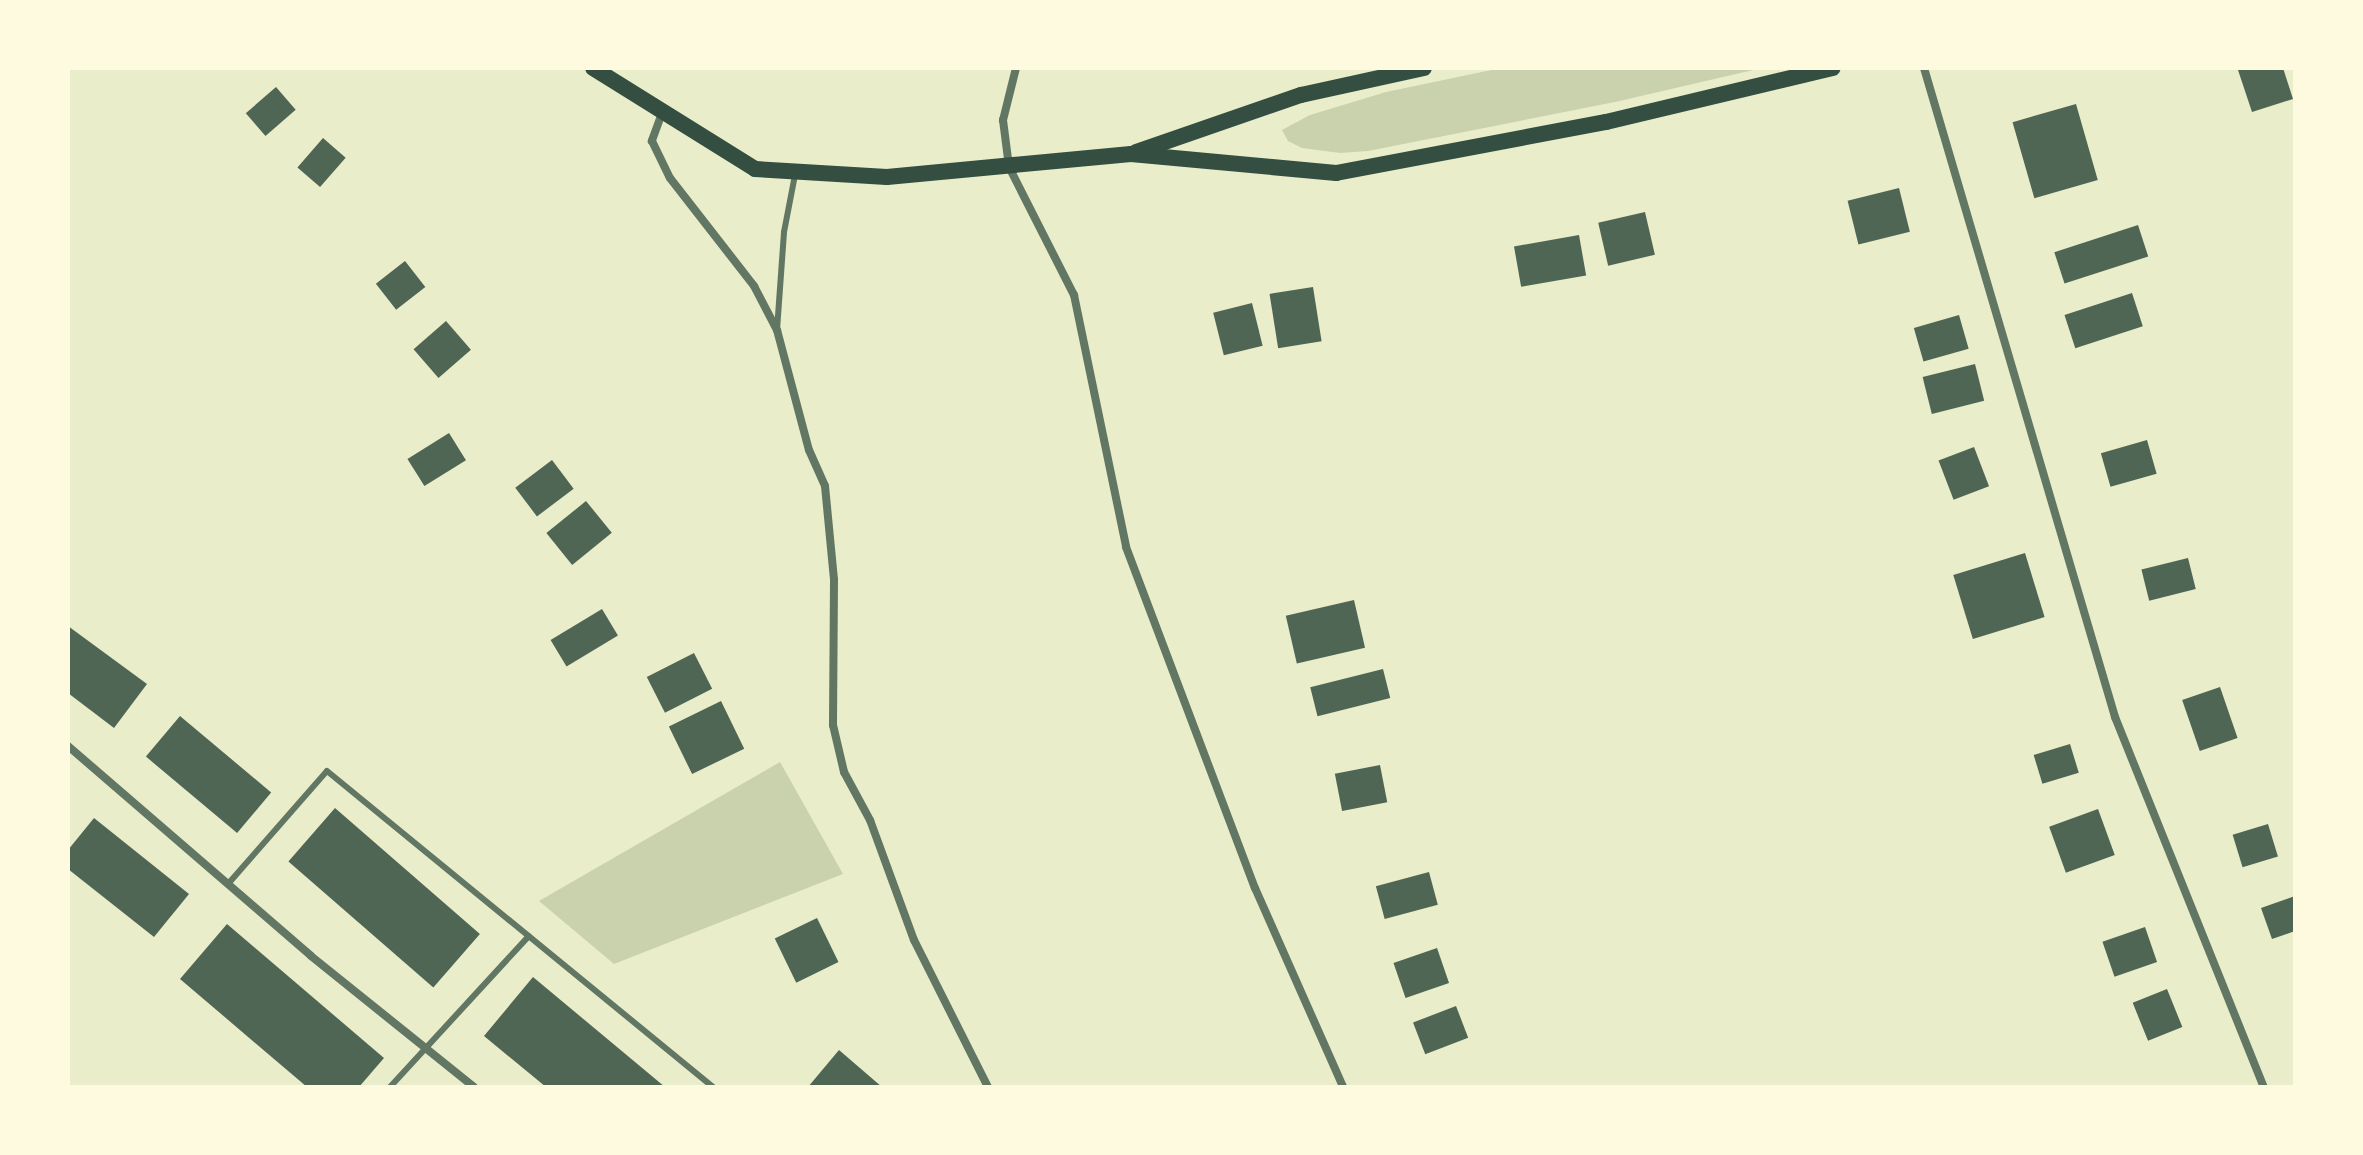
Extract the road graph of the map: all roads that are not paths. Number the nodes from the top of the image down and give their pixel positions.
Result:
1 (593, 68) edge
2 (1016, 68) edge
3 (1424, 68) edge
4 (1833, 68) edge
5 (1924, 68) edge
6 (662, 113) junction
7 (1131, 154) junction
8 (1009, 167) junction
9 (796, 172) junction
10 (777, 330) junction
11 (68, 746) edge
12 (228, 884) junction
13 (529, 936) junction
14 (426, 1048) junction
15 (390, 1087) edge
16 (474, 1087) edge
17 (713, 1087) edge
18 (988, 1087) edge
19 (1343, 1087) edge
20 (2264, 1087) edge

1 - 6 main road
2 - 8 street
3 - 7 main road
4 - 7 main road
5 - 20 street
6 - 9 main road
6 - 10 street
7 - 8 main road
8 - 9 main road
8 - 19 street
9 - 10 lane
10 - 18 street
11 - 12 street
12 - 13 lane
12 - 14 street
13 - 14 lane
13 - 17 lane
14 - 15 lane
14 - 16 street

